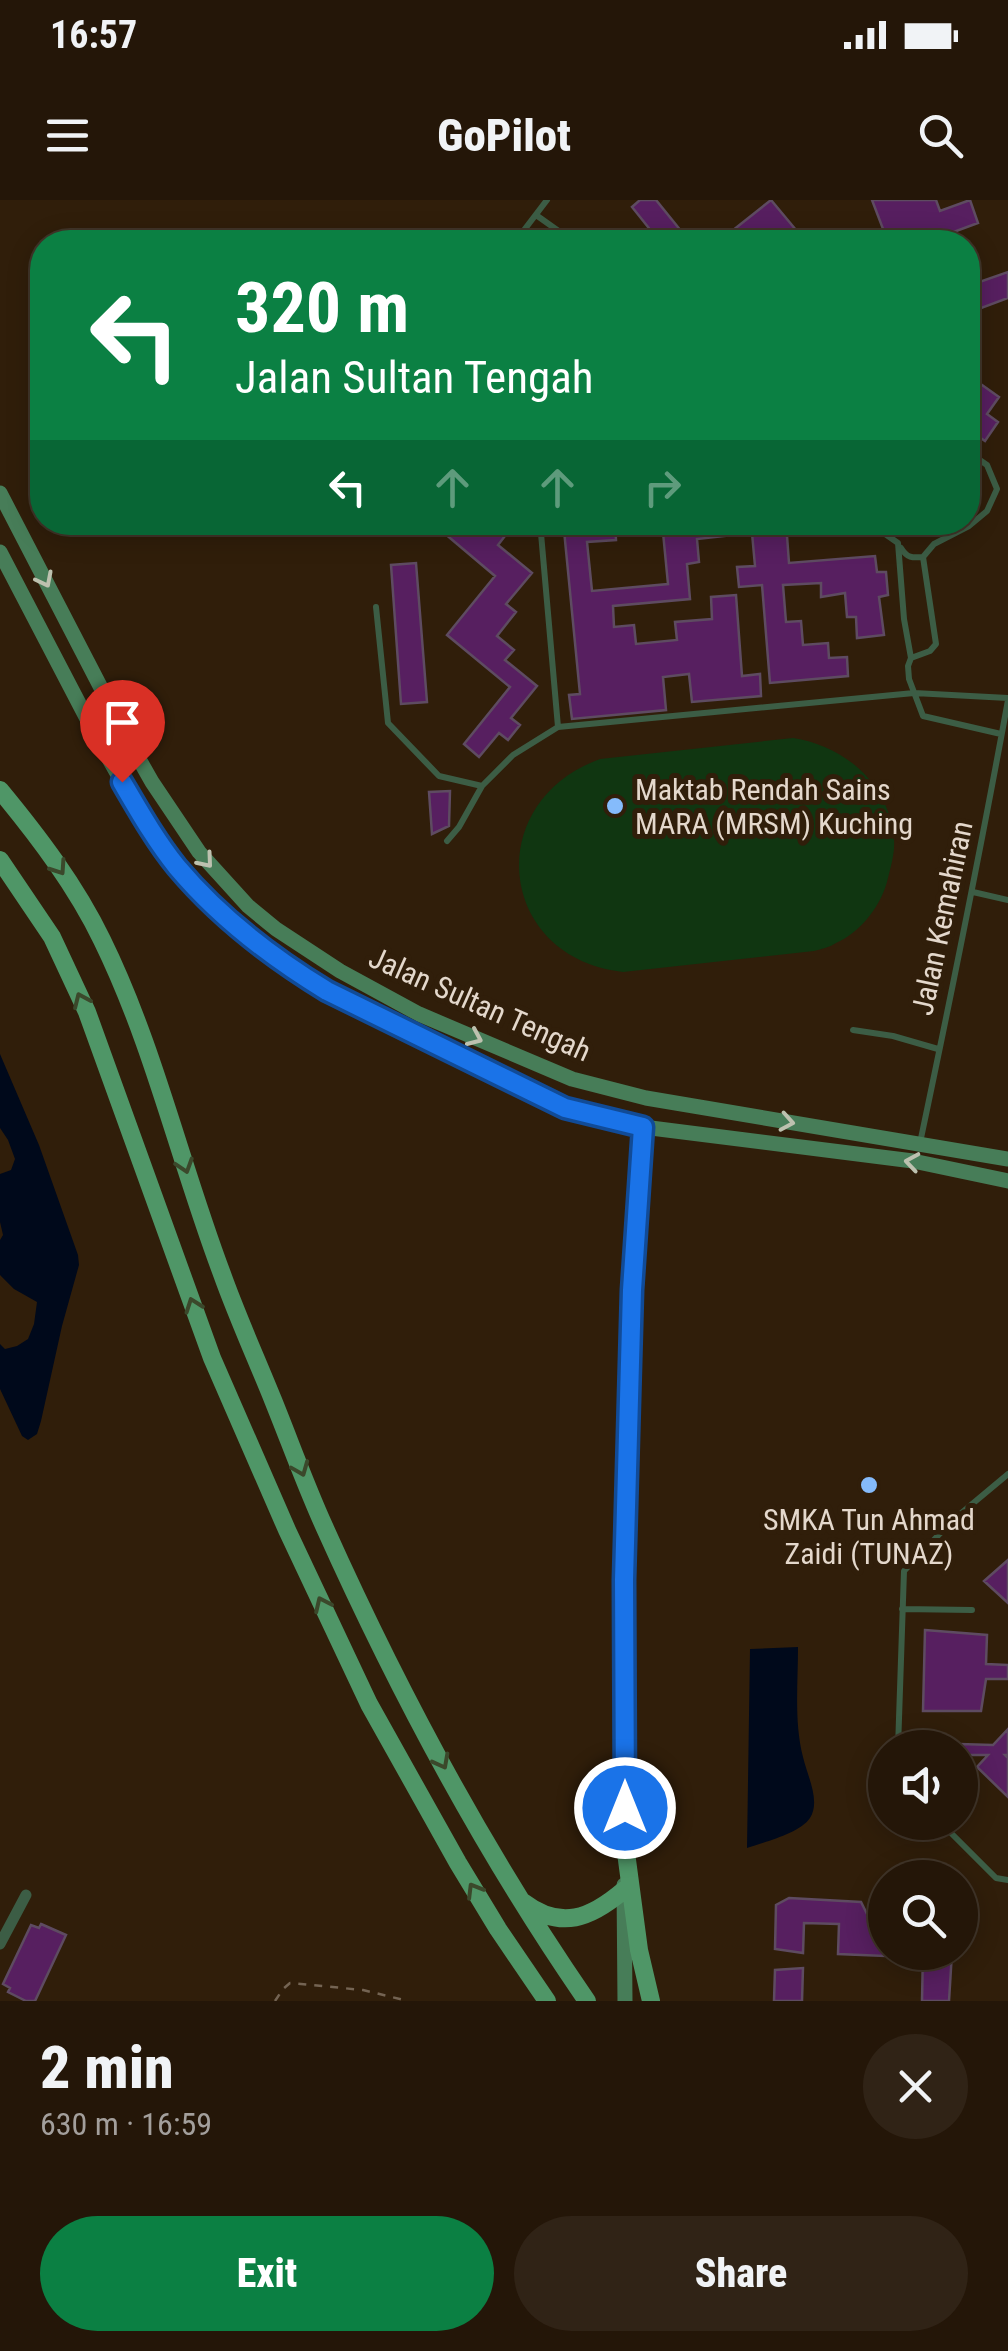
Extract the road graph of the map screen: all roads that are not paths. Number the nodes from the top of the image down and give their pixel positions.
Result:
1 (547, 200) edge
2 (536, 215) junction
3 (524, 230) edge
4 (557, 230) edge
5 (980, 460) edge
6 (0, 493) edge
7 (980, 516) edge
8 (541, 535) edge
9 (887, 535) edge
10 (952, 535) edge
11 (898, 543) junction
12 (0, 552) edge
13 (923, 557) junction
14 (376, 607) dead end
15 (911, 658) junction
16 (914, 692) junction
17 (1008, 699) edge
18 (558, 727) junction
19 (1002, 734) junction
20 (482, 786) junction
21 (0, 790) edge
22 (446, 842) dead end
23 (0, 860) edge
24 (973, 892) junction
25 (1008, 900) edge
26 (853, 1030) dead end
27 (938, 1048) junction
28 (643, 1127) junction
29 (919, 1144) junction
30 (1008, 1159) edge
31 (1008, 1180) edge
32 (1008, 1474) edge
33 (902, 1609) junction
34 (972, 1610) dead end
35 (899, 1730) edge
36 (958, 1840) edge
37 (625, 1846) junction
38 (1008, 1880) edge
39 (624, 1890) junction
40 (26, 1895) dead end
41 (519, 1899) junction
42 (498, 1930) junction
43 (0, 1944) edge
44 (535, 2001) edge
45 (547, 2001) edge
46 (586, 2001) edge
47 (625, 2001) edge
48 (652, 2001) edge

1 - 2 lane
2 - 3 lane
2 - 4 lane
5 - 7 lane
6 -> 29 main road, Jalan Sultan Tengah
8 - 18 lane
9 - 11 lane
10 - 13 lane
11 - 13 lane
11 - 15 lane
12 - 28 main road, Jalan Sultan Tengah
13 - 15 lane
14 - 20 lane
15 - 16 lane
16 - 17 lane
16 - 18 lane
16 - 19 lane
17 - 19 lane, Jalan Kemahiran
18 - 20 lane
19 - 24 lane, Jalan Kemahiran
20 - 22 lane
21 -> 41 main road
42 -> 23 main road
24 - 25 lane
24 - 27 lane, Jalan Kemahiran
26 - 27 lane
27 - 29 lane, Jalan Kemahiran
31 -> 28 main road, Jalan Sultan Tengah
28 - 37 main road
29 - 30 main road, Jalan Sultan Tengah
32 - 33 lane
33 - 34 lane
33 - 35 lane
36 - 38 lane
37 - 39 main road
37 - 48 main road
39 - 41 main road
39 - 47 main road
40 - 43 street
41 - 46 main road
42 - 44 main road
42 - 45 main road

